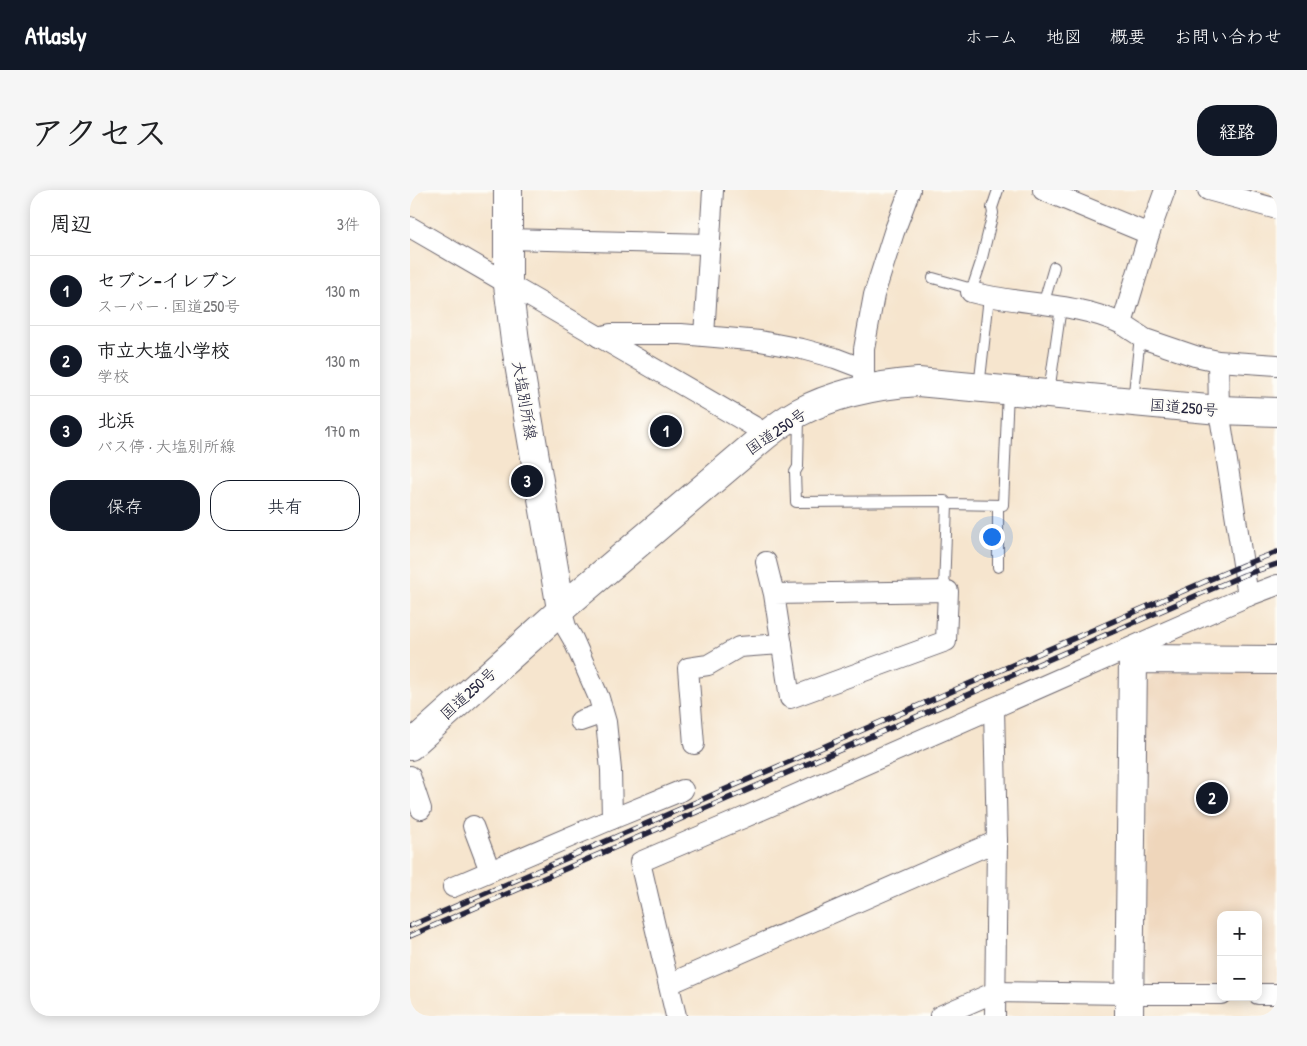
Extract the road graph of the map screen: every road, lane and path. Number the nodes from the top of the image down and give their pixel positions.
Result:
1 (508, 190) edge
2 (713, 190) edge
3 (910, 190) edge
4 (998, 190) edge
5 (1043, 190) edge
6 (1165, 190) edge
7 (1208, 190) edge
8 (1277, 209) edge
9 (410, 227) edge
10 (1149, 234) junction
11 (507, 239) junction
12 (710, 244) junction
13 (1054, 267) dead end
14 (933, 278) dead end
15 (508, 285) junction
16 (977, 292) junction
17 (1052, 306) junction
18 (1122, 324) junction
19 (704, 336) junction
20 (1140, 336) junction
21 (599, 337) junction
22 (1218, 361) junction
23 (1277, 365) edge
24 (864, 379) junction
25 (979, 388) junction
26 (1008, 390) junction
27 (1049, 394) junction
28 (1133, 402) junction
29 (1219, 410) junction
30 (1277, 412) edge
31 (799, 413) junction
32 (767, 434) junction
33 (948, 504) junction
34 (998, 505) junction
35 (766, 562) dead end
36 (998, 567) dead end
37 (1277, 585) edge
38 (944, 591) junction
39 (774, 594) junction
40 (1248, 596) junction
41 (561, 609) junction
42 (782, 644) junction
43 (1133, 653) junction
44 (1277, 660) edge
45 (994, 708) junction
46 (604, 713) junction
47 (580, 721) dead end
48 (700, 733) dead end
49 (410, 746) edge
50 (410, 776) edge
51 (683, 790) dead end
52 (421, 809) dead end
53 (612, 819) junction
54 (473, 826) dead end
55 (997, 841) junction
56 (490, 871) junction
57 (453, 887) dead end
58 (669, 984) junction
59 (995, 992) junction
60 (1217, 994) edge
61 (1262, 994) edge
62 (1277, 994) edge
63 (1129, 1005) edge
64 (676, 1016) edge
65 (940, 1016) edge
66 (995, 1016) edge

1 - 11 main road, 大塩別所線
2 - 12 street
3 - 24 street
4 - 16 lane
5 - 10 street
6 - 10 street
7 - 8 street
9 - 15 street
10 - 18 street
11 - 12 street
11 - 15 main road, 大塩別所線
12 - 19 street
13 - 17 lane
14 - 16 lane
15 - 21 street
15 - 41 main road, 大塩別所線
16 - 17 street
16 - 25 lane
17 - 18 street
17 - 27 lane
18 - 20 street
19 - 21 street
19 - 24 street
20 - 22 street
20 - 28 lane
21 - 32 street
22 - 23 street
22 - 29 street
24 - 25 main road, 国道250号
24 - 31 main road, 国道250号
25 - 26 main road, 国道250号
26 - 27 main road, 国道250号
26 - 34 lane
27 - 28 main road, 国道250号
28 - 29 main road, 国道250号
29 - 30 main road, 国道250号
29 - 40 street
31 - 32 main road, 国道250号
31 - 33 lane
32 - 41 main road, 国道250号
33 - 34 lane
33 - 38 lane
34 - 36 lane
35 - 39 street
37 - 40 street
38 - 39 street
38 - 42 street
39 - 42 street
40 - 43 street
41 - 46 street
41 - 49 main road, 国道250号
42 - 48 street
43 - 44 main road
43 - 45 street
43 - 63 main road
45 - 55 street
45 - 58 street
46 - 47 street
46 - 53 street
50 - 52 street
51 - 53 street
53 - 56 street
54 - 56 street
55 - 58 street
55 - 59 street
56 - 57 street
58 - 64 street
59 - 63 street
59 - 65 street
59 - 66 street
60 - 63 street
61 - 62 street

